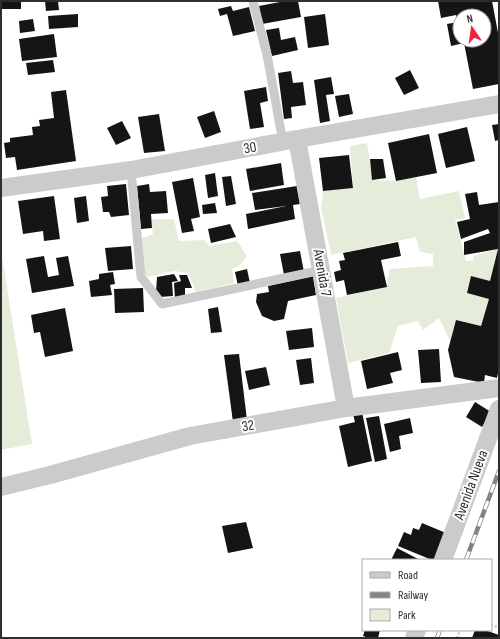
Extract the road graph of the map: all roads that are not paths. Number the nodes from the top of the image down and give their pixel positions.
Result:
1 (253, 1) edge
2 (499, 104) edge
3 (290, 140) junction
4 (131, 170) junction
5 (1, 188) edge
6 (322, 270) junction
7 (499, 388) edge
8 (346, 408) junction
9 (499, 409) edge
10 (1, 487) edge
11 (443, 559) edge

1 - 3 lane
2 - 3 street, 30
3 - 4 street, 30
3 - 6 street, Avenida 7
4 - 5 street, 30
4 - 6 lane
6 - 8 street, Avenida 7
7 - 8 street, 32
8 - 10 street, 32
9 - 11 street, Avenida Nueva

